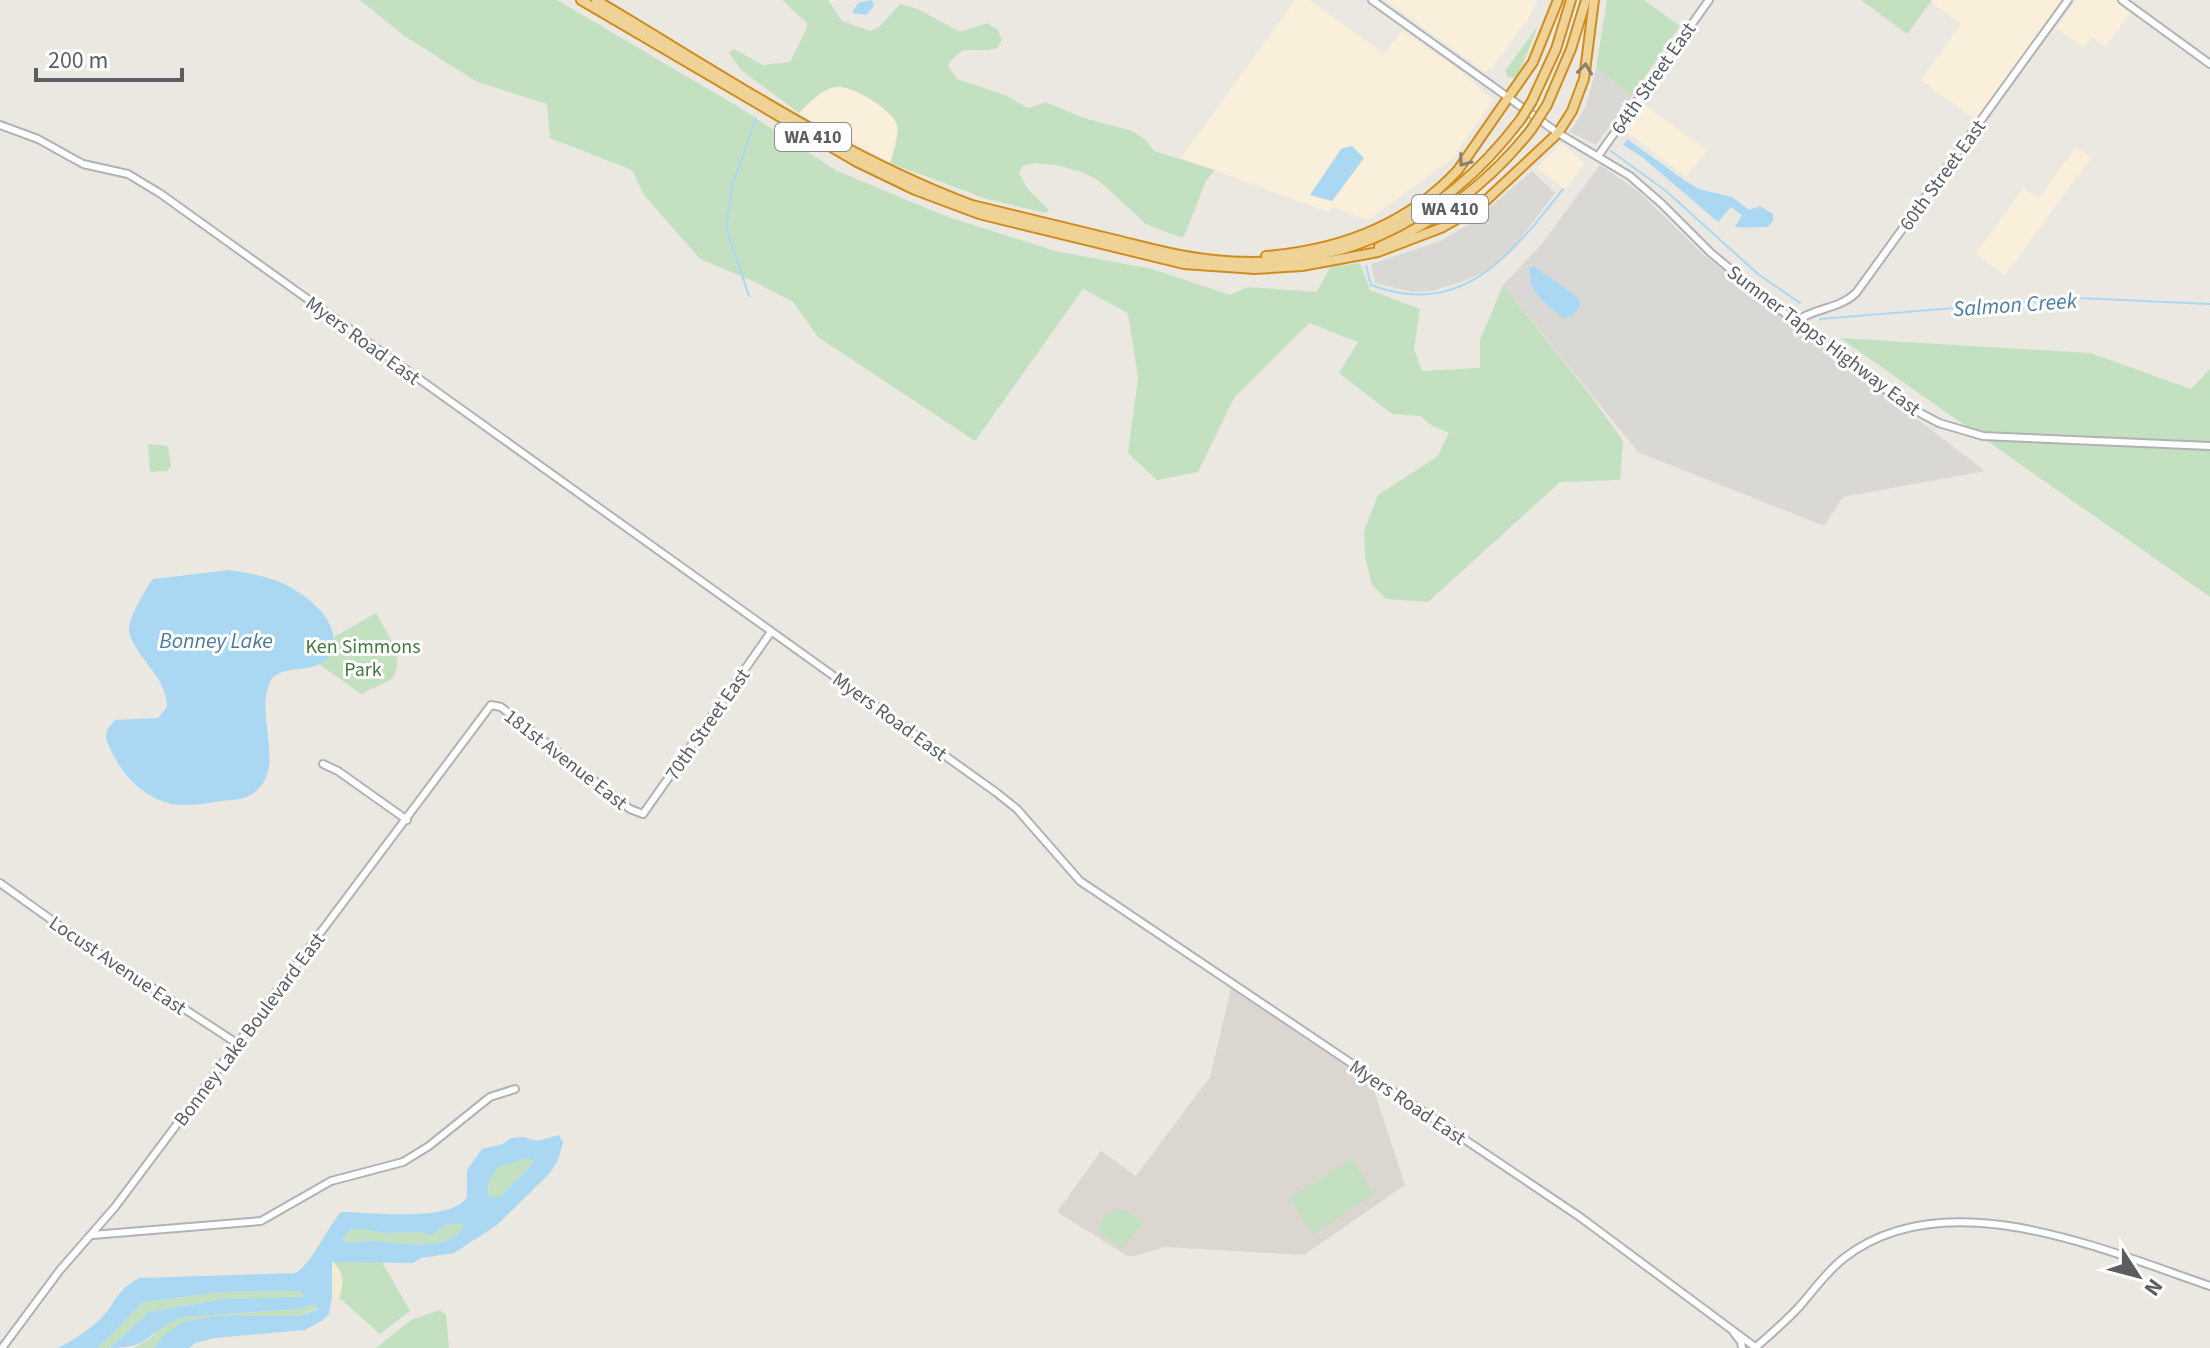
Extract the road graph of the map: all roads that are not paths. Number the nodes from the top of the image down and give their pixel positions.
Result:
1 (581, 0) edge
2 (596, 0) edge
3 (1372, 0) edge
4 (1558, 0) edge
5 (1571, 0) edge
6 (1586, 0) edge
7 (1594, 0) edge
8 (1709, 0) edge
9 (2068, 0) edge
10 (2122, 0) edge
11 (2210, 64) edge
12 (1509, 97) junction
13 (0, 125) edge
14 (1558, 133) junction
15 (1598, 156) junction
16 (1095, 239) junction
17 (1136, 245) junction
18 (1348, 257) junction
19 (1795, 322) junction
20 (2210, 446) edge
21 (771, 632) junction
22 (491, 705) joint
23 (323, 764) dead end
24 (641, 814) joint
25 (407, 820) junction
26 (0, 883) edge
27 (238, 1044) junction
28 (515, 1089) dead end
29 (91, 1235) junction
30 (2210, 1286) edge
31 (1726, 1324) junction
32 (2, 1348) edge
33 (1742, 1348) edge
34 (1755, 1348) edge

1 - 16 highway, WA 410
2 - 16 highway, WA 410
3 - 12 street, Sumner Tapps Highway East
4 - 12 highway
5 - 17 highway, WA 410, bridge
6 - 18 highway, WA 410, bridge
14 -> 7 highway
8 - 15 street, 64th Street East
9 - 19 street, 60th Street East
10 - 11 street
12 - 14 street, Sumner Tapps Highway East
12 -> 17 highway
13 - 21 street, Myers Road East
14 - 15 street, Sumner Tapps Highway East
14 - 18 highway
15 - 19 street, Sumner Tapps Highway East
16 - 17 highway, WA 410
16 - 18 highway, WA 410
19 - 20 street, Sumner Tapps Highway East
21 - 24 street, 70th Street East
21 - 31 street, Myers Road East
22 - 24 street, 181st Avenue East
22 - 25 street, Bonney Lake Boulevard East
23 - 25 street
25 - 27 street, Bonney Lake Boulevard East
26 - 27 street, Locust Avenue East
27 - 29 street, Bonney Lake Boulevard East
28 - 29 street
29 - 32 street, Bonney Lake Boulevard East
30 - 34 street
31 - 33 street
31 - 34 street, Myers Road East

